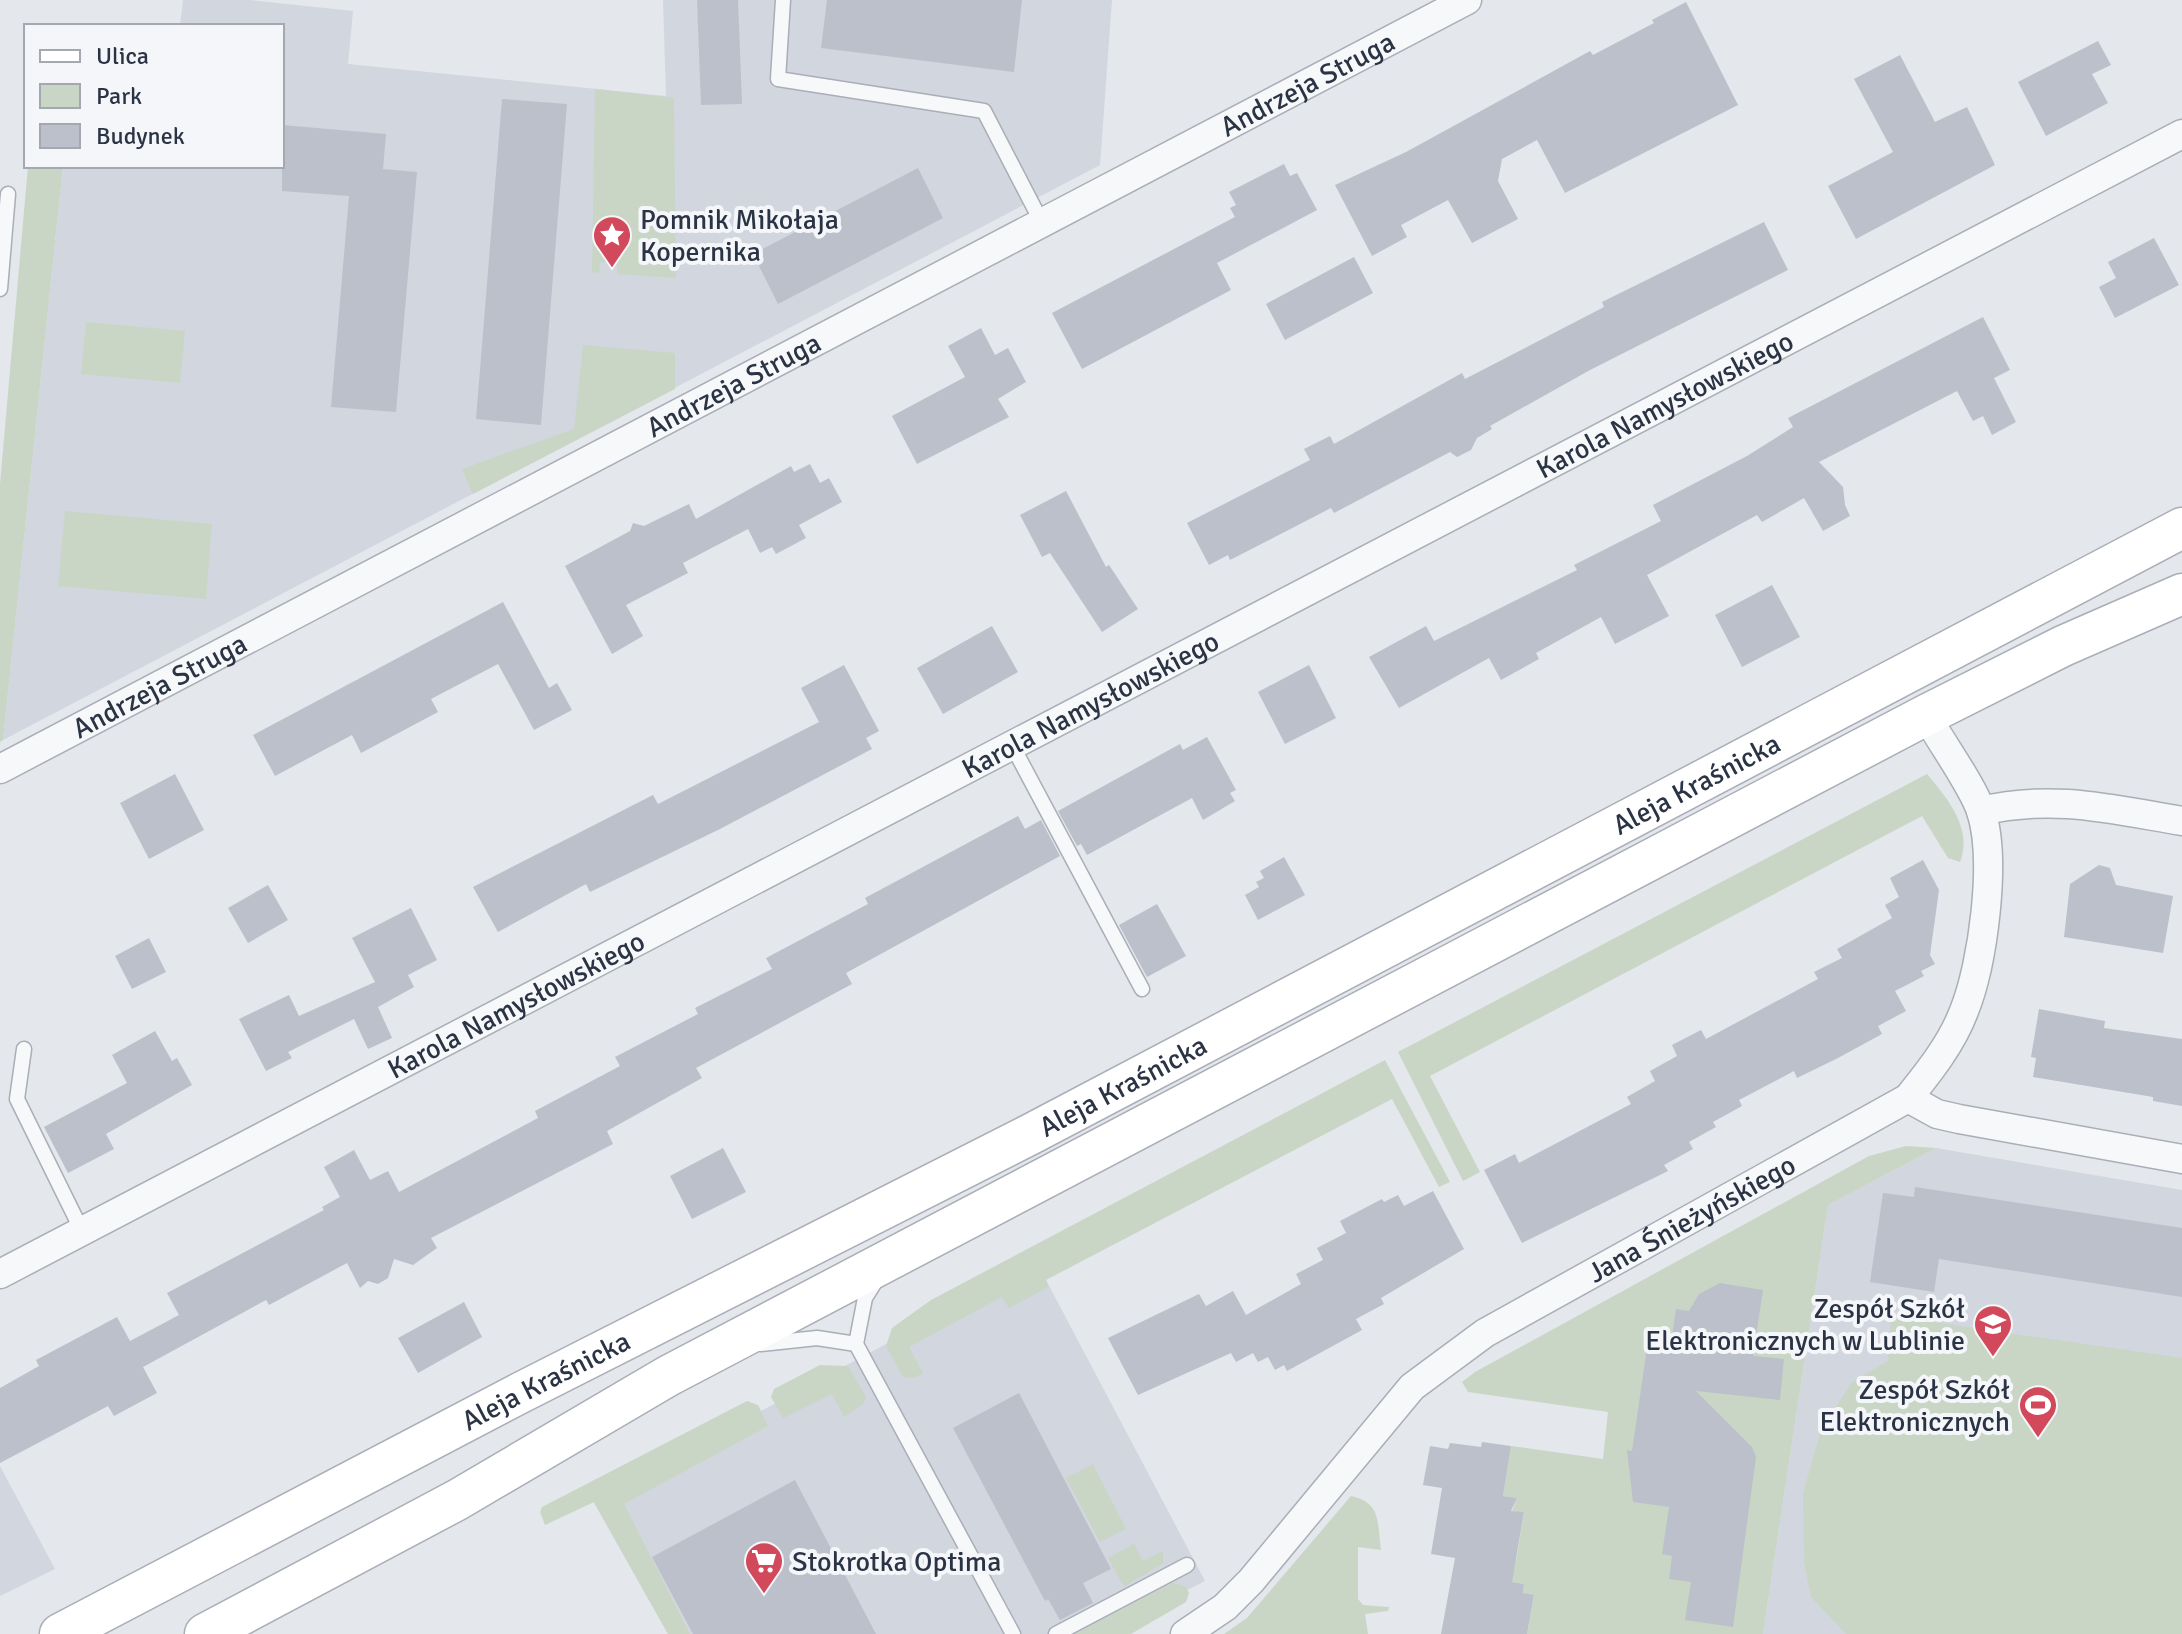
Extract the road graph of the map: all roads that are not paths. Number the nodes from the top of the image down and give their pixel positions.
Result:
1 (783, 0) edge
2 (1467, 0) edge
3 (2182, 134) edge
4 (8, 194) dead end
5 (1042, 223) junction
6 (0, 289) edge
7 (2182, 528) edge
8 (2182, 594) edge
9 (1926, 715) junction
10 (1013, 747) junction
11 (0, 769) edge
12 (1981, 811) junction
13 (2182, 821) edge
14 (1142, 989) dead end
15 (24, 1049) dead end
16 (1908, 1098) junction
17 (2182, 1159) edge
18 (82, 1231) junction
19 (922, 1243) junction
20 (0, 1274) edge
21 (856, 1344) junction
22 (715, 1352) junction
23 (1187, 1565) dead end
24 (60, 1634) edge
25 (205, 1634) edge
26 (1013, 1634) edge
27 (1056, 1634) edge
28 (1185, 1634) edge

1 - 5 lane
2 - 5 street, Andrzeja Struga
3 - 10 street, Karola Namysłowskiego
4 - 6 lane
5 - 11 street, Andrzeja Struga
7 - 24 main road, Aleja Kraśnicka
8 - 9 main road, Aleja Kraśnicka
9 - 12 street, Jana Śnieżyńskiego
9 - 19 main road, Aleja Kraśnicka
10 - 14 lane
10 - 18 street, Karola Namysłowskiego
12 - 13 street
12 - 16 street, Jana Śnieżyńskiego
15 - 18 lane
16 - 17 street
16 - 28 street, Jana Śnieżyńskiego
18 - 20 street, Karola Namysłowskiego
19 - 21 lane
19 - 22 main road, Aleja Kraśnicka
21 - 22 lane
21 - 26 lane
22 - 25 main road, Aleja Kraśnicka
23 - 27 lane

